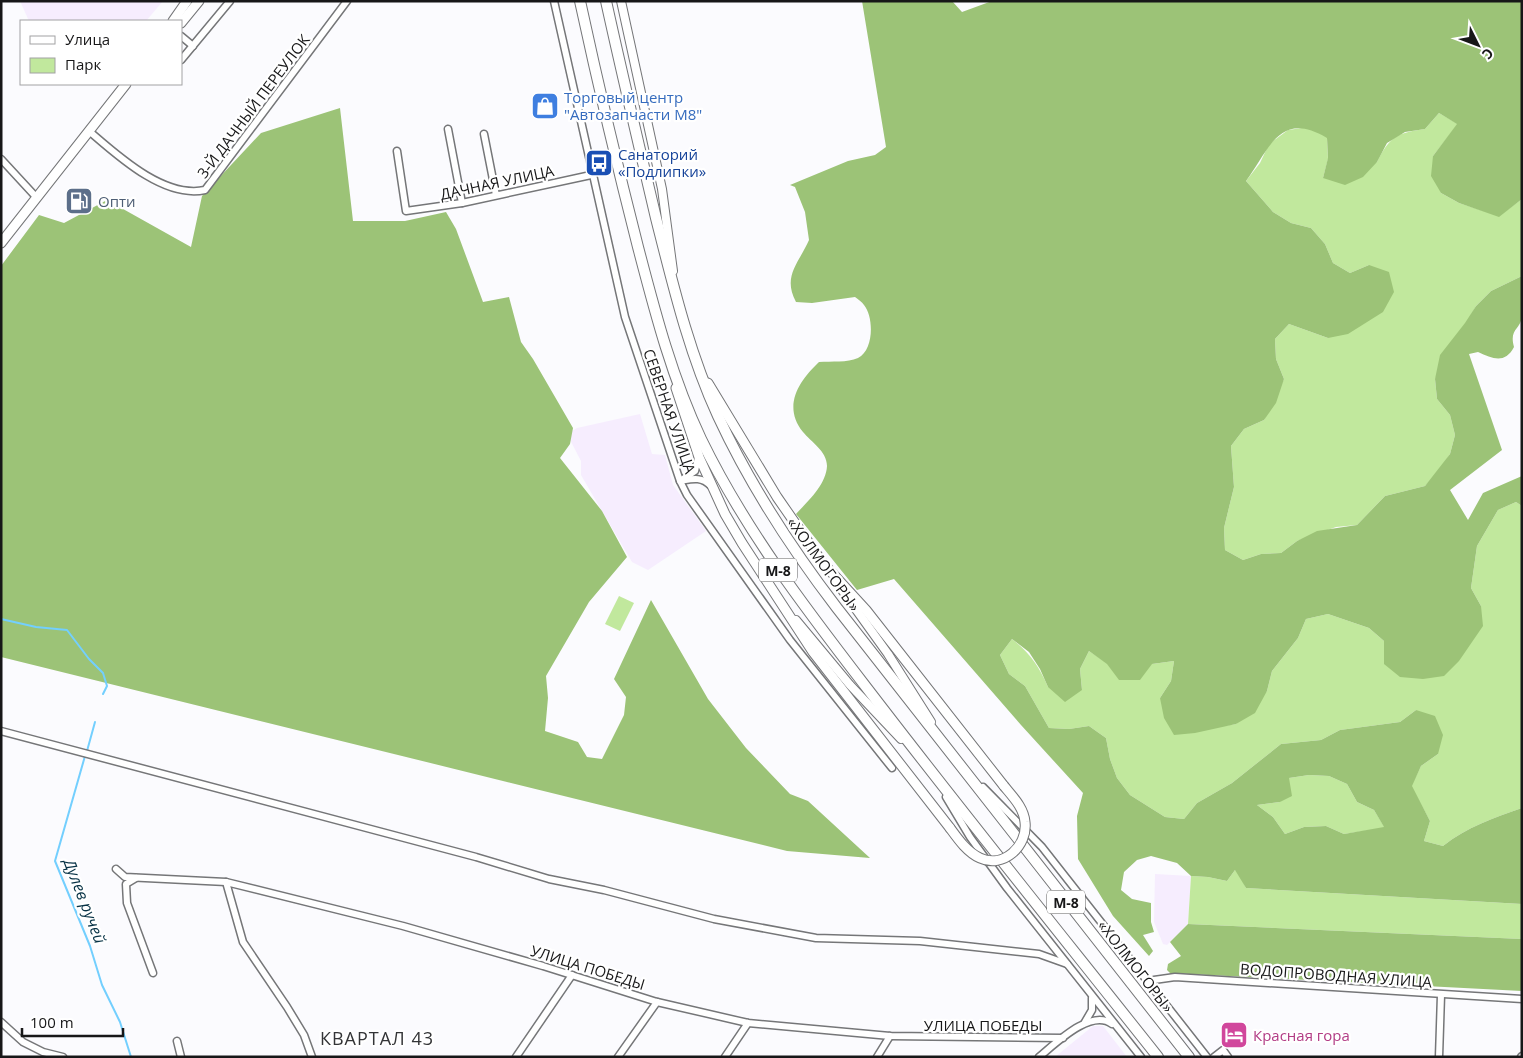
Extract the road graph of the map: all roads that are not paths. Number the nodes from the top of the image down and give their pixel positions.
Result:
1 (187, 1) edge
2 (199, 1) edge
3 (230, 1) edge
4 (347, 1) edge
5 (554, 1) edge
6 (580, 1) edge
7 (606, 1) edge
8 (621, 1) edge
9 (174, 20) edge
10 (182, 22) edge
11 (182, 37) edge
12 (193, 46) junction
13 (182, 59) edge
14 (125, 85) edge
15 (448, 128) dead end
16 (88, 131) junction
17 (484, 134) dead end
18 (397, 151) dead end
19 (1, 158) edge
20 (591, 175) junction
21 (496, 196) junction
22 (36, 198) junction
23 (462, 203) junction
24 (1, 243) edge
25 (676, 298) junction
26 (668, 356) junction
27 (700, 370) junction
28 (699, 457) junction
29 (680, 481) junction
30 (712, 488) junction
31 (822, 562) junction
32 (781, 601) junction
33 (1, 731) edge
34 (944, 746) junction
35 (954, 759) junction
36 (923, 761) junction
37 (892, 768) dead end
38 (932, 772) junction
39 (116, 868) dead end
40 (136, 878) junction
41 (226, 882) junction
42 (1047, 940) junction
43 (1039, 954) junction
44 (1067, 964) junction
45 (153, 974) dead end
46 (572, 975) junction
47 (1149, 983) junction
48 (1091, 995) junction
49 (1441, 995) junction
50 (1522, 998) edge
51 (658, 1002) junction
52 (1, 1022) edge
53 (1085, 1022) junction
54 (748, 1024) junction
55 (1116, 1027) junction
56 (890, 1036) junction
57 (1062, 1038) junction
58 (177, 1041) dead end
59 (63, 1057) edge
60 (182, 1057) edge
61 (312, 1057) edge
62 (516, 1057) edge
63 (618, 1057) edge
64 (725, 1057) edge
65 (877, 1057) edge
66 (1039, 1057) edge
67 (1140, 1057) edge
68 (1158, 1057) edge
69 (1189, 1057) edge
70 (1207, 1057) edge
71 (1214, 1057) edge
72 (1228, 1057) edge
73 (1439, 1057) edge

1 - 9 main road
2 - 10 main road
3 - 12 street
4 - 16 street, 3-Й ДАЧНЫЙ ПЕРЕУЛОК
5 - 20 street, СЕВЕРНАЯ УЛИЦА
6 - 26 highway, М-8
7 - 25 highway, «ХОЛМОГОРЫ» / М-8
8 - 25 street
11 - 12 street
12 - 13 street
14 - 16 main road
15 - 23 street
16 - 22 main road
17 - 21 street
18 - 23 street, ДАЧНАЯ УЛИЦА
19 - 22 street
20 - 21 street, ДАЧНАЯ УЛИЦА
20 - 29 street, СЕВЕРНАЯ УЛИЦА
21 - 23 street, ДАЧНАЯ УЛИЦА
22 - 24 main road
25 - 27 highway, «ХОЛМОГОРЫ» / М-8
26 - 28 main road
26 - 36 highway, М-8
27 - 31 main road
27 - 34 highway, «ХОЛМОГОРЫ» / М-8
28 - 29 street
28 - 30 main road
29 - 30 street
29 - 37 street, СЕВЕРНАЯ УЛИЦА
30 - 32 main road
31 - 32 main road, bridge
31 - 34 street
32 - 36 street
33 - 43 street
34 - 35 highway, «ХОЛМОГОРЫ» / М-8
35 - 47 street
35 - 69 highway, «ХОЛМОГОРЫ» / М-8
36 - 38 highway, М-8
38 - 42 street
38 - 68 highway, М-8
39 - 40 street, УЛИЦА ПОБЕДЫ
40 - 41 street, УЛИЦА ПОБЕДЫ
40 - 45 street
41 - 46 street, УЛИЦА ПОБЕДЫ
41 - 61 street
42 - 43 street
42 - 44 street
43 - 44 street
44 - 48 street
46 - 51 street, УЛИЦА ПОБЕДЫ
46 - 62 street
47 - 49 street, ВОДОПРОВОДНАЯ УЛИЦА
47 - 70 street
48 - 53 street
48 - 55 street
49 - 50 street, ВОДОПРОВОДНАЯ УЛИЦА
49 - 73 street
51 - 54 street, УЛИЦА ПОБЕДЫ
51 - 63 street
52 - 59 street
53 - 55 street
53 - 57 street
54 - 56 street, УЛИЦА ПОБЕДЫ
54 - 64 street
55 - 67 street
56 - 57 street, УЛИЦА ПОБЕДЫ
56 - 65 street
57 - 66 street
58 - 60 street
71 - 72 street

